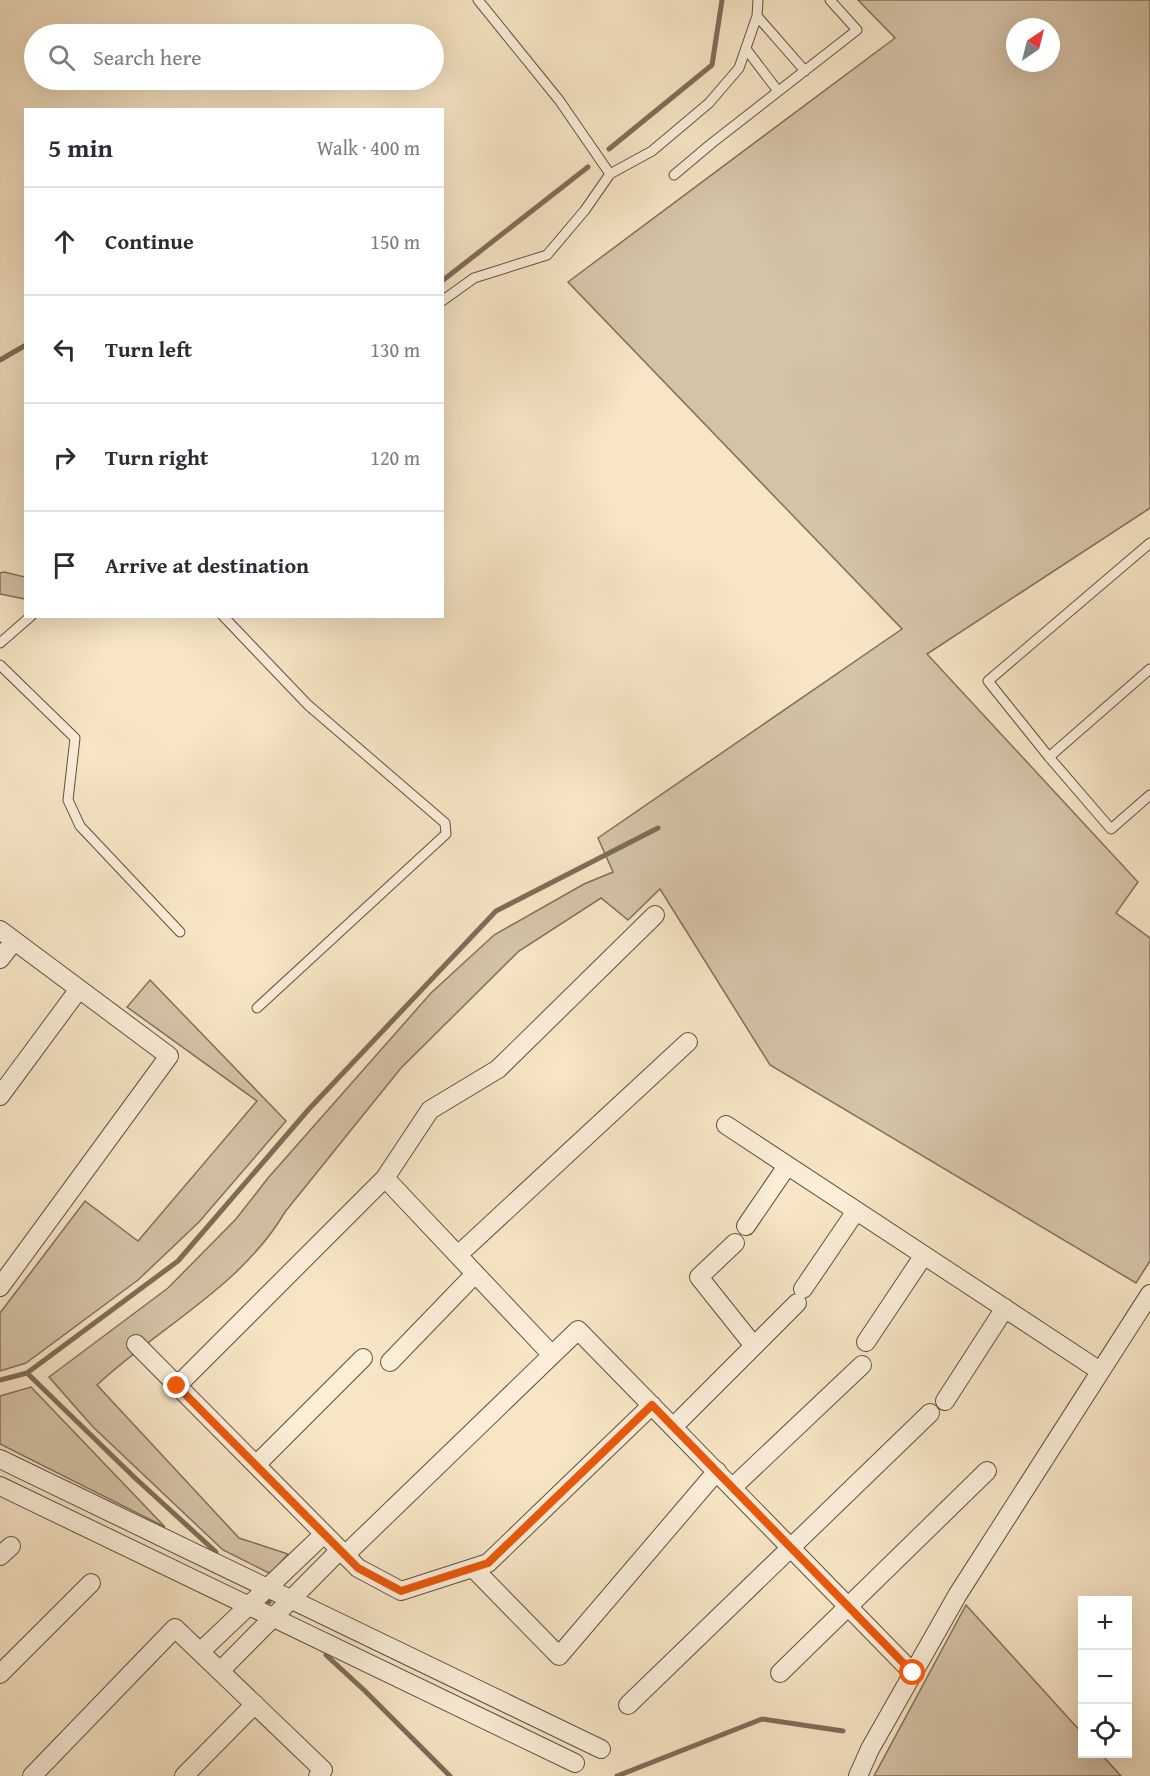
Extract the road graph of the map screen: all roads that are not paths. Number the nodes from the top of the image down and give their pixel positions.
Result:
1 (478, 0) edge
2 (758, 0) edge
3 (830, 0) edge
4 (757, 16) junction
5 (746, 49) junction
6 (805, 70) junction
7 (778, 91) junction
8 (610, 174) junction
9 (674, 175) dead end
10 (444, 300) edge
11 (1150, 543) edge
12 (29, 618) edge
13 (225, 618) edge
14 (0, 643) edge
15 (0, 665) edge
16 (1150, 669) edge
17 (1048, 757) junction
18 (1150, 795) edge
19 (655, 915) dead end
20 (180, 932) dead end
21 (7, 936) edge
22 (0, 959) edge
23 (79, 990) junction
24 (257, 1008) dead end
25 (688, 1041) dead end
26 (0, 1096) edge
27 (726, 1125) dead end
28 (787, 1166) junction
29 (385, 1178) junction
30 (856, 1210) junction
31 (746, 1226) dead end
32 (735, 1243) dead end
33 (458, 1255) junction
34 (924, 1255) junction
35 (475, 1274) junction
36 (0, 1287) edge
37 (1150, 1294) edge
38 (1005, 1308) junction
39 (866, 1342) dead end
40 (136, 1344) dead end
41 (754, 1346) junction
42 (552, 1355) junction
43 (363, 1358) dead end
44 (390, 1362) dead end
45 (862, 1365) dead end
46 (1100, 1371) junction
47 (177, 1386) junction
48 (945, 1401) dead end
49 (652, 1405) junction
50 (930, 1413) dead end
51 (673, 1427) junction
52 (0, 1459) edge
53 (256, 1465) junction
54 (987, 1470) dead end
55 (717, 1471) junction
56 (0, 1485) edge
57 (733, 1487) junction
58 (324, 1534) junction
59 (791, 1547) junction
60 (343, 1553) junction
61 (473, 1568) junction
62 (92, 1583) dead end
63 (266, 1589) junction
64 (291, 1600) junction
65 (848, 1605) junction
66 (248, 1606) junction
67 (273, 1618) junction
68 (201, 1652) junction
69 (220, 1671) junction
70 (780, 1672) dead end
71 (913, 1673) junction
72 (0, 1674) edge
73 (255, 1704) junction
74 (628, 1705) dead end
75 (601, 1749) dead end
76 (575, 1763) dead end
77 (32, 1776) edge
78 (184, 1776) edge
79 (318, 1776) edge
80 (858, 1776) edge

1 - 8 lane
2 - 4 lane
3 - 6 lane
4 - 5 lane
4 - 6 lane
5 - 7 lane
5 - 8 lane
6 - 7 lane
7 - 9 lane
8 - 10 lane
11 - 17 lane
12 - 14 lane
13 - 24 lane
15 - 20 lane
16 - 17 lane
17 - 18 lane
19 - 29 street
21 - 22 street
21 - 23 street
23 - 26 street
23 - 36 street
25 - 33 street
27 - 28 street
28 - 30 street
28 - 31 street
29 - 33 street
29 - 47 street
30 - 34 street
30 - 41 street
32 - 41 street
33 - 35 street
34 - 38 street
34 - 39 street
35 - 42 street
35 - 44 street
37 - 46 street
38 - 46 street
38 - 48 street
40 - 47 street
41 - 51 street
42 - 49 street
42 - 60 street
43 - 53 street
45 - 57 street
46 - 71 street
47 - 53 street
49 - 51 street
49 - 61 street
50 - 59 street
51 - 55 street
52 - 63 street
53 - 58 street
54 - 65 street
55 - 57 street
55 - 61 street
56 - 66 street
57 - 59 street
58 - 60 street
58 - 63 street
59 - 65 street
59 - 74 street
60 - 61 street
60 - 64 street
62 - 72 street
63 - 64 street
63 - 66 street
64 - 67 street
64 - 75 street
65 - 70 street
65 - 71 street
66 - 67 street
66 - 68 street
67 - 69 street
67 - 76 street
68 - 69 street
68 - 77 street
69 - 73 street
71 - 80 street
73 - 78 street
73 - 79 street

